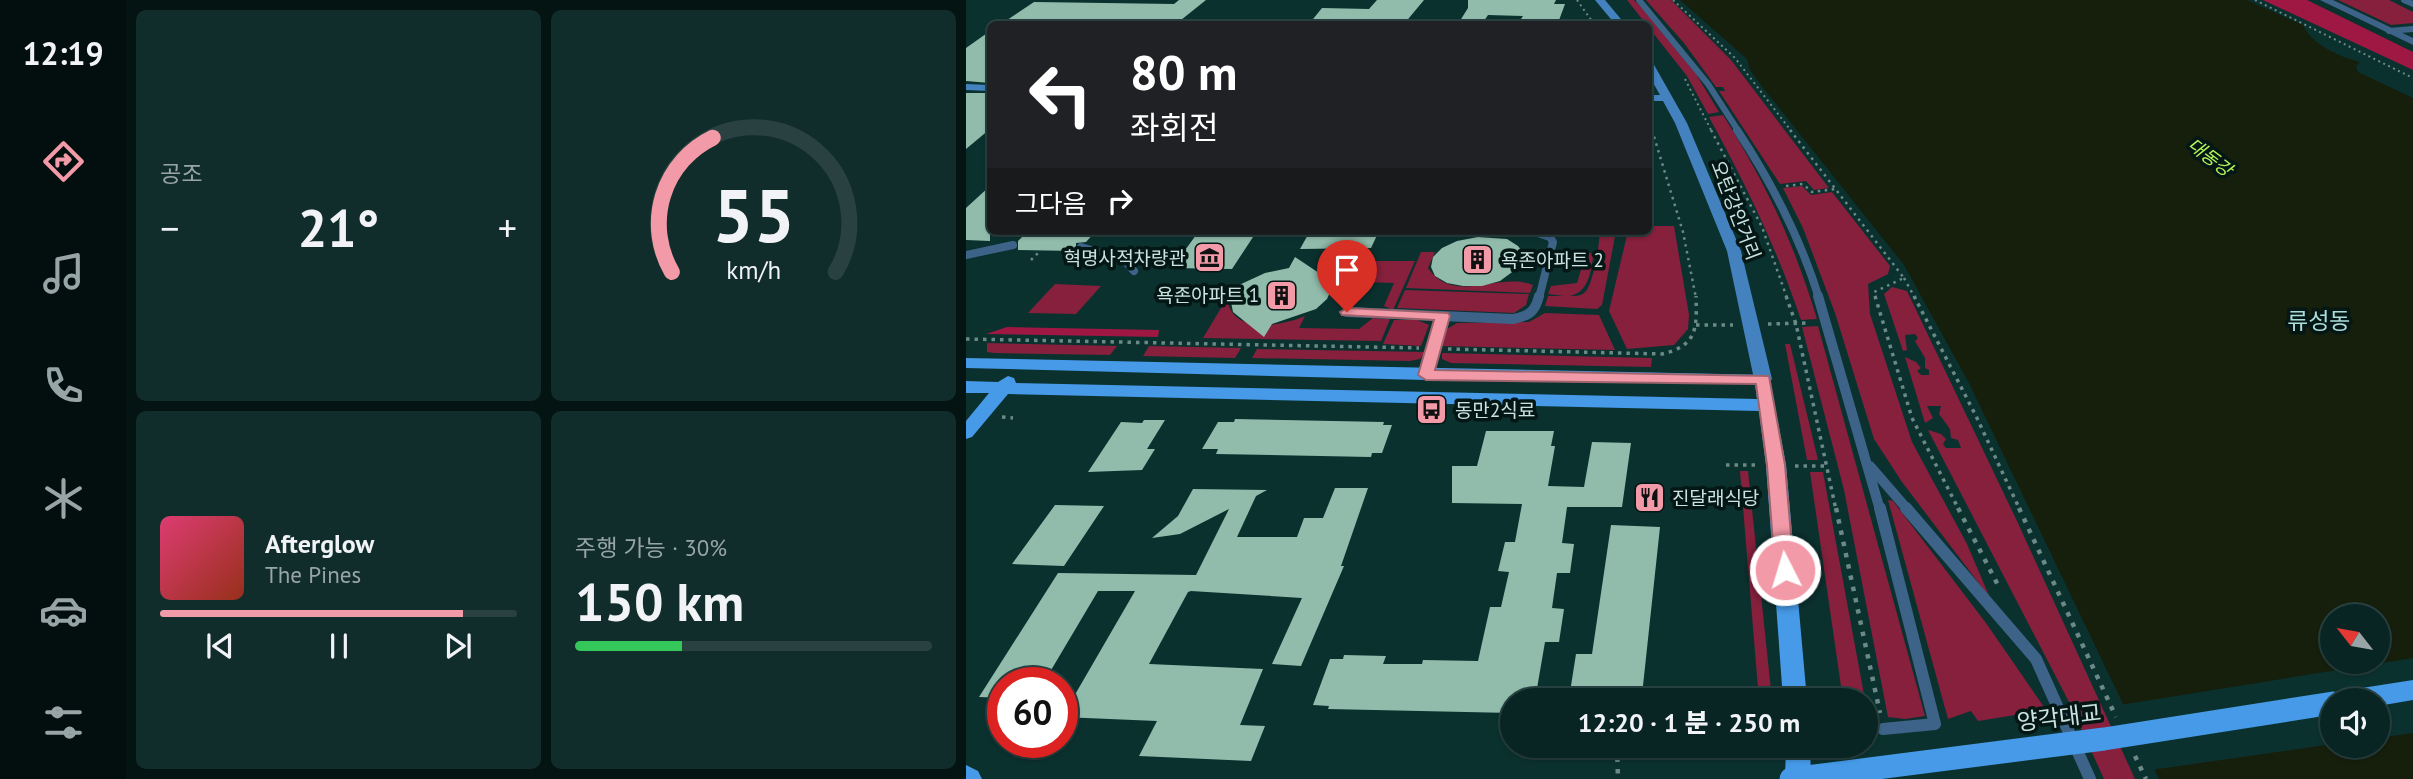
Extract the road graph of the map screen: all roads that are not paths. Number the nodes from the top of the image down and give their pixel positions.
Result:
1 (1600, 0) edge
2 (1639, 0) edge
3 (2325, 0) edge
4 (2404, 0) edge
5 (2413, 4) edge
6 (1618, 21) edge
7 (2413, 29) edge
8 (2389, 31) junction
9 (2413, 42) edge
10 (1652, 70) edge
11 (966, 87) edge
12 (987, 88) edge
13 (1652, 98) edge
14 (1668, 98) junction
15 (1544, 235) edge
16 (1013, 246) dead end
17 (1081, 247) dead end
18 (966, 255) edge
19 (1134, 271) dead end
20 (1347, 312) dead end
21 (1442, 316) junction
22 (966, 363) edge
23 (1021, 365) junction
24 (1426, 375) junction
25 (1763, 379) junction
26 (966, 387) edge
27 (1003, 388) junction
28 (1767, 405) junction
29 (966, 433) edge
30 (1868, 463) junction
31 (1794, 688) edge
32 (2413, 690) edge
33 (2390, 694) edge
34 (2320, 705) edge
35 (1883, 729) road end
36 (1798, 758) edge
37 (1791, 779) edge
38 (1798, 779) edge
39 (2090, 779) edge

1 - 6 main road
2 - 30 lane
3 - 8 street
4 - 5 lane
7 - 8 lane
8 - 9 street
10 - 14 main road, 오탄강안거리
11 - 12 main road
13 - 14 main road
14 - 25 main road, 오탄강안거리
15 - 21 lane
16 - 18 lane
17 - 19 lane
20 - 21 lane
21 - 24 lane
22 - 23 main road
23 - 24 main road
23 - 27 main road
24 - 25 main road
25 - 28 main road
26 - 27 main road
27 - 28 main road
27 - 29 main road
28 - 31 main road
30 - 35 lane
30 - 39 lane
32 - 33 main road
34 - 37 main road, 양각대교, bridge
36 - 38 main road

